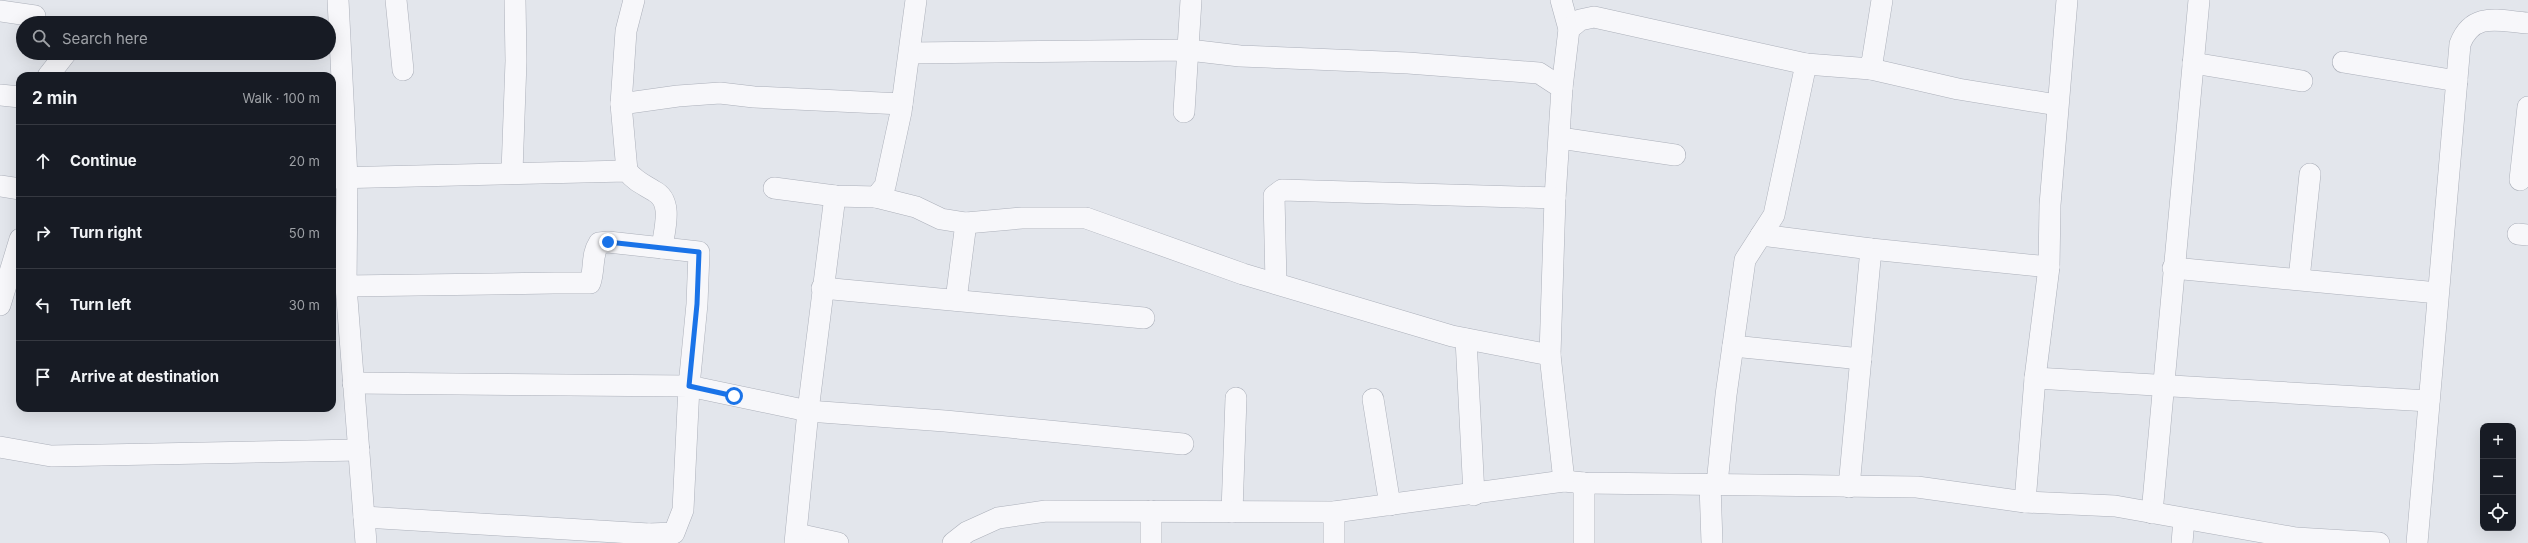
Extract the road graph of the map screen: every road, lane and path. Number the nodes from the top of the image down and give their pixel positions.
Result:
1 (338, 0) edge
2 (396, 0) edge
3 (515, 0) edge
4 (634, 0) edge
5 (916, 0) edge
6 (1191, 0) edge
7 (1561, 0) edge
8 (1882, 0) edge
9 (2067, 0) edge
10 (2199, 0) edge
11 (0, 11) edge
12 (35, 16) dead end
13 (336, 16) edge
14 (2528, 23) edge
15 (1569, 29) junction
16 (1189, 50) junction
17 (910, 53) junction
18 (61, 60) edge
19 (335, 60) edge
20 (2343, 62) dead end
21 (2193, 63) junction
22 (1806, 64) junction
23 (1871, 69) junction
24 (403, 70) dead end
25 (51, 72) edge
26 (335, 72) edge
27 (2457, 80) junction
28 (2302, 81) dead end
29 (1562, 88) junction
30 (336, 90) edge
31 (0, 95) edge
32 (16, 97) edge
33 (621, 104) junction
34 (902, 104) junction
35 (2057, 105) junction
36 (2528, 107) edge
37 (1184, 112) dead end
38 (1560, 138) junction
39 (1675, 155) dead end
40 (627, 171) junction
41 (512, 172) junction
42 (2310, 174) dead end
43 (339, 178) edge
44 (2520, 180) dead end
45 (0, 186) edge
46 (16, 188) edge
47 (774, 188) dead end
48 (835, 196) junction
49 (876, 197) junction
50 (1555, 198) junction
51 (966, 223) junction
52 (1761, 236) junction
53 (662, 248) junction
54 (1871, 249) junction
55 (16, 252) edge
56 (2048, 267) junction
57 (2173, 268) junction
58 (2298, 280) junction
59 (1276, 283) junction
60 (346, 286) junction
61 (822, 288) junction
62 (2438, 293) junction
63 (956, 300) junction
64 (0, 305) edge
65 (1144, 318) dead end
66 (340, 322) edge
67 (1466, 339) junction
68 (1733, 346) junction
69 (1550, 355) junction
70 (1861, 359) junction
71 (2035, 378) junction
72 (353, 383) junction
73 (689, 386) junction
74 (2163, 386) junction
75 (1236, 398) dead end
76 (1373, 399) dead end
77 (2429, 401) junction
78 (808, 411) junction
79 (1183, 444) dead end
80 (0, 447) edge
81 (359, 450) junction
82 (1574, 482) junction
83 (1714, 484) junction
84 (1849, 486) junction
85 (1474, 495) junction
86 (2025, 502) junction
87 (1390, 505) junction
88 (1151, 511) junction
89 (1232, 512) junction
90 (1334, 512) junction
91 (2152, 514) junction
92 (364, 517) junction
93 (2184, 519) junction
94 (796, 538) edge
95 (649, 539) edge
96 (2296, 540) edge
97 (366, 543) edge
98 (838, 543) edge
99 (953, 543) edge
100 (1152, 543) edge
101 (1334, 543) edge
102 (1584, 543) edge
103 (1712, 543) edge
104 (2182, 543) edge
105 (2379, 543) edge
106 (2417, 543) edge

1 - 13 street
2 - 24 street
3 - 41 street
4 - 33 street
5 - 17 street
6 - 16 street
7 - 15 street
8 - 23 street
9 - 35 street
10 - 21 street
11 - 12 street
14 - 27 street
15 - 22 street
15 - 29 street
16 - 17 street
16 - 29 street
16 - 37 street
17 - 34 street
18 - 25 street
19 - 26 street
20 - 27 street
21 - 28 street
21 - 57 street
22 - 23 street
22 - 52 street
23 - 35 street
27 - 62 street
29 - 38 street
30 - 43 street
31 - 32 street
33 - 34 street
33 - 40 street
34 - 49 street
35 - 56 street
36 - 44 street
38 - 39 street
38 - 50 street
40 - 41 street
40 - 53 street
41 - 43 street
42 - 58 street
43 - 60 street
45 - 46 street
47 - 48 street
48 - 49 street
48 - 61 street
49 - 51 street
50 - 59 street
50 - 69 street
51 - 59 street
51 - 63 street
52 - 54 street
52 - 68 street
53 - 60 street
53 - 73 street
54 - 56 street
54 - 70 street
55 - 64 street
56 - 71 street
57 - 58 street
57 - 74 street
58 - 62 street
59 - 67 street
60 - 66 street
61 - 63 street
61 - 78 street
62 - 77 street
63 - 65 street
66 - 72 street
67 - 69 street
67 - 85 street
68 - 70 street
68 - 83 street
69 - 82 street
70 - 84 street
71 - 74 street
71 - 86 street
72 - 73 street
72 - 81 street
73 - 78 street
73 - 95 street
74 - 77 street
74 - 91 street
75 - 89 street
76 - 87 street
77 - 106 street
78 - 79 street
78 - 94 street
80 - 81 street
81 - 92 street
82 - 83 street
82 - 85 street
82 - 102 street
83 - 84 street
83 - 103 street
84 - 86 street
85 - 87 street
86 - 91 street
87 - 90 street
88 - 89 street
88 - 99 street
88 - 100 street
89 - 90 street
90 - 101 street
91 - 93 street
92 - 95 street
92 - 97 street
93 - 96 street
93 - 104 street
94 - 98 street
96 - 105 street

